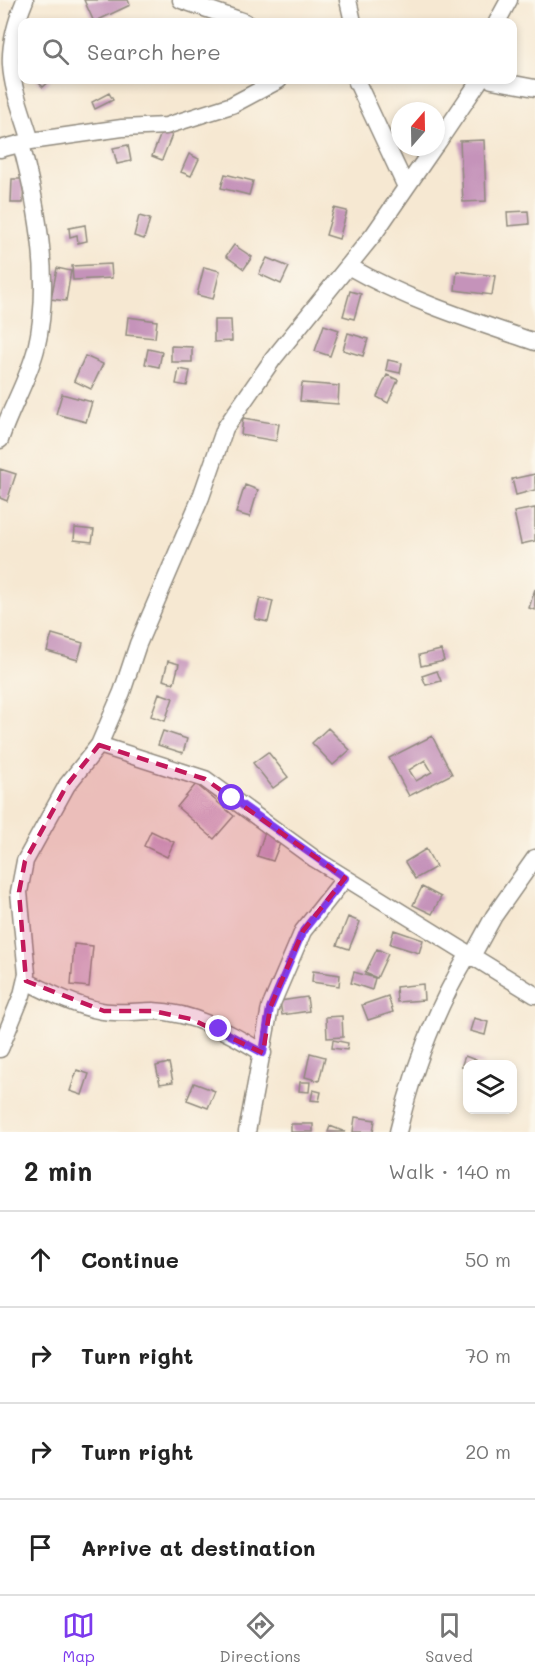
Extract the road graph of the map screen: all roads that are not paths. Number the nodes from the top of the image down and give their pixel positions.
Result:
1 (25, 0) edge
2 (181, 0) edge
3 (348, 0) edge
4 (509, 0) edge
5 (233, 18) edge
6 (352, 18) edge
7 (499, 18) edge
8 (271, 84) edge
9 (358, 84) edge
10 (477, 84) edge
11 (514, 84) edge
12 (535, 88) edge
13 (445, 131) edge
14 (26, 142) junction
15 (0, 149) edge
16 (428, 156) edge
17 (406, 187) junction
18 (348, 266) junction
19 (535, 342) edge
20 (0, 440) edge
21 (99, 745) junction
22 (535, 858) edge
23 (345, 878) junction
24 (469, 956) junction
25 (26, 981) junction
26 (535, 995) edge
27 (0, 1049) edge
28 (263, 1053) junction
29 (247, 1132) edge
30 (398, 1132) edge

1 - 14 street
2 - 5 street
3 - 6 street
4 - 7 street
8 - 14 street
9 - 17 street
10 - 13 street
11 - 12 street
14 - 15 street
14 - 20 street
16 - 17 street
17 - 18 street
18 - 19 street
18 - 21 street
21 - 23 street
21 - 25 street
22 - 24 street
23 - 24 street
23 - 28 street
24 - 26 street
24 - 30 street
25 - 27 street
25 - 28 street
28 - 29 street

